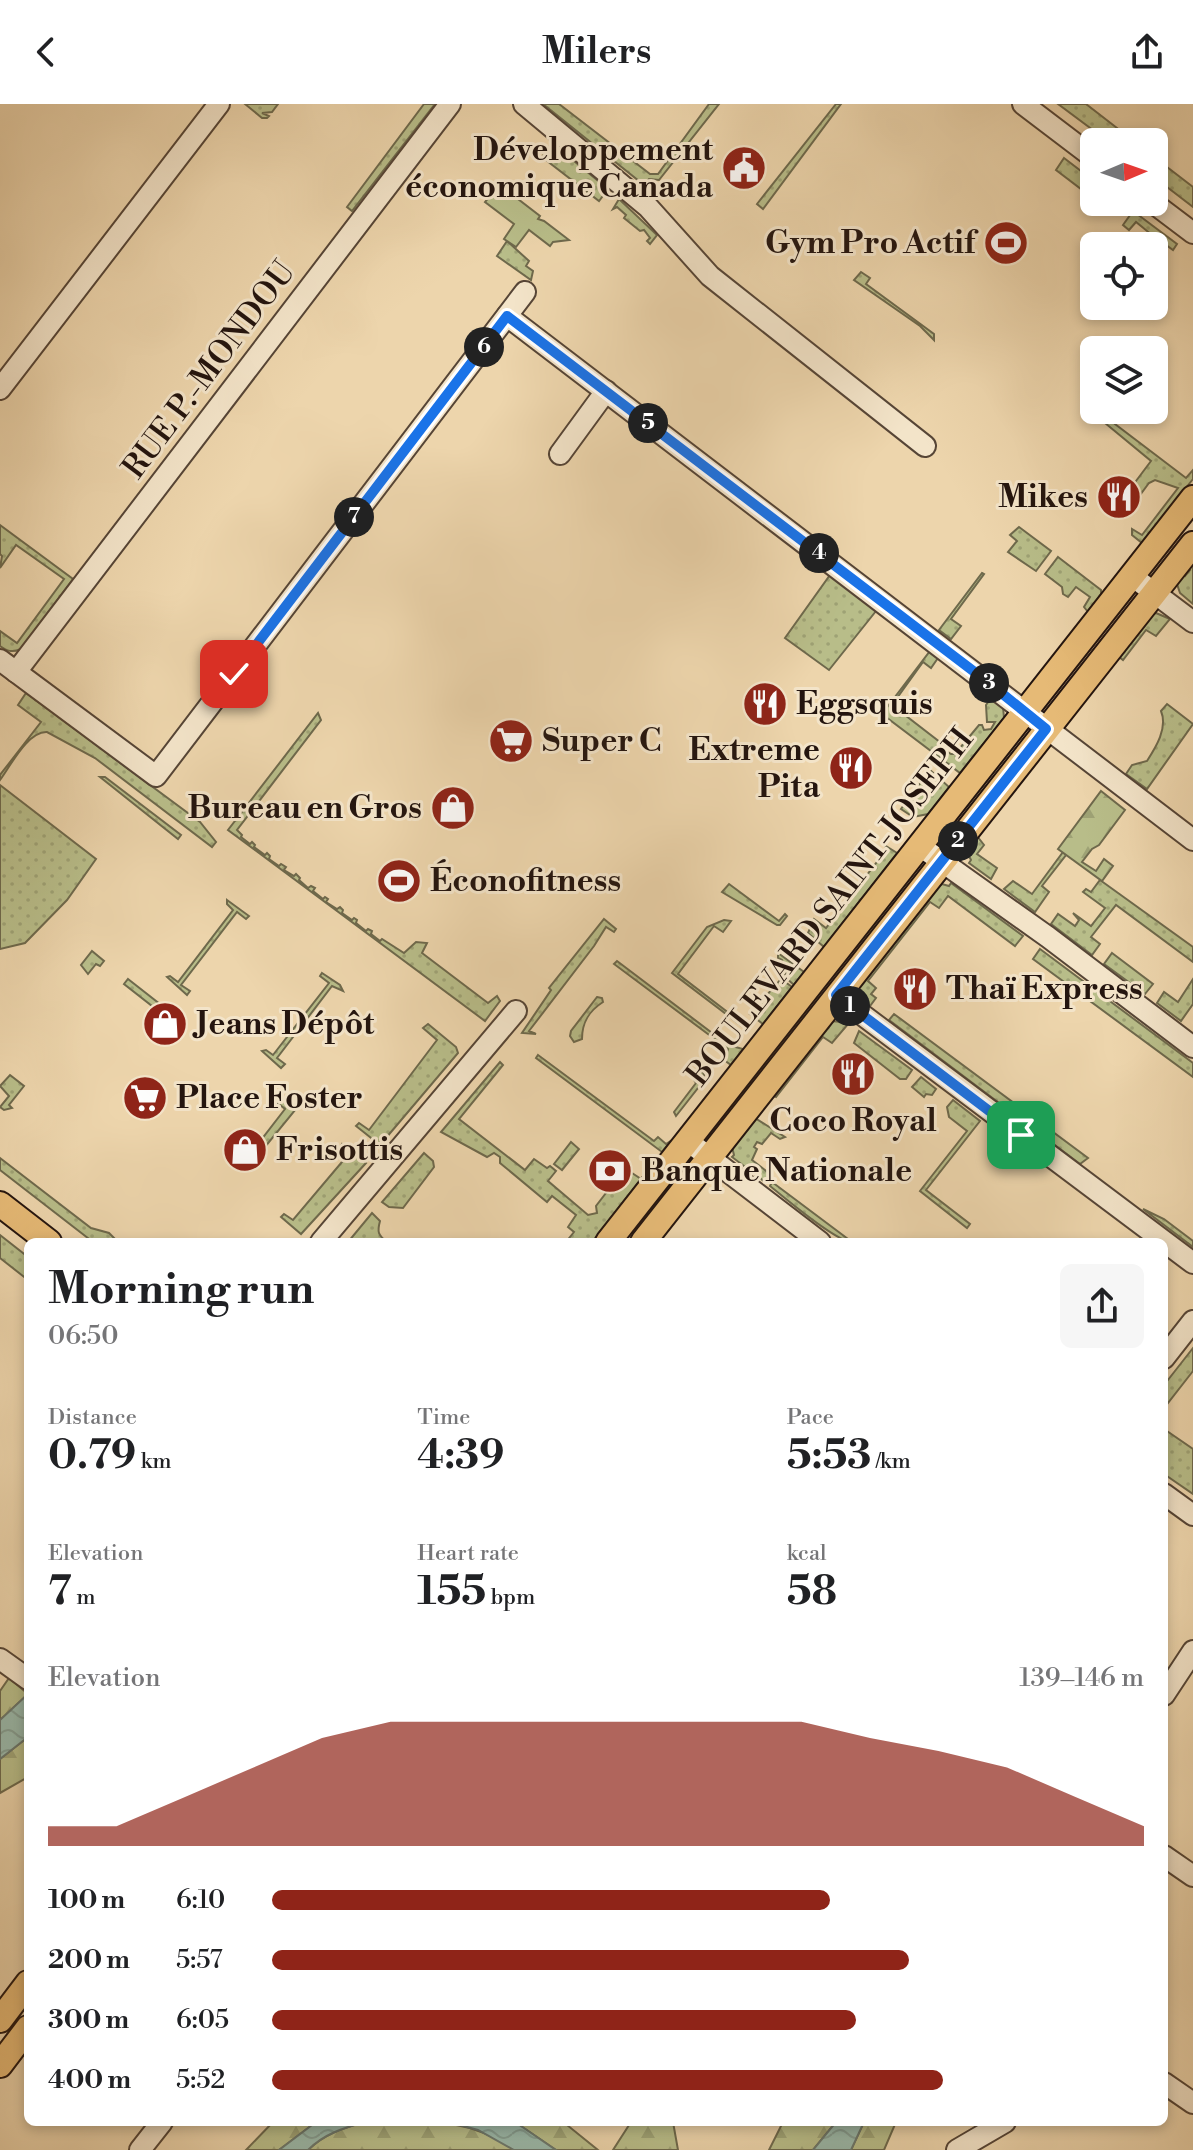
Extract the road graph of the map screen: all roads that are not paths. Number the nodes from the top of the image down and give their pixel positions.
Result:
1 (219, 104) edge
2 (450, 104) edge
3 (524, 104) edge
4 (1023, 104) edge
5 (1080, 147) edge
6 (1168, 214) edge
7 (1193, 233) edge
8 (525, 292) dead end
9 (507, 316) junction
10 (0, 389) edge
11 (606, 391) junction
12 (925, 446) dead end
13 (560, 454) dead end
14 (1193, 498) edge
15 (1193, 544) edge
16 (1132, 576) junction
17 (1155, 594) junction
18 (1193, 622) edge
19 (8, 666) edge
20 (1025, 710) junction
21 (1046, 729) junction
22 (1193, 840) edge
23 (920, 846) junction
24 (942, 861) junction
25 (836, 995) junction
26 (516, 1011) dead end
27 (1193, 1047) edge
28 (687, 1141) junction
29 (709, 1158) junction
30 (0, 1204) edge
31 (44, 1238) edge
32 (324, 1238) edge
33 (611, 1238) edge
34 (646, 1238) edge
35 (815, 1238) edge
36 (1160, 1238) edge
37 (1168, 1244) edge
38 (1193, 1263) edge
39 (1193, 1321) edge
40 (1168, 1353) edge
41 (1168, 1497) edge
42 (1193, 1515) edge
43 (1193, 1651) edge
44 (1168, 1689) edge
45 (1168, 1859) edge
46 (1193, 1876) edge
47 (24, 1988) edge
48 (0, 2020) edge
49 (24, 2033) edge
50 (0, 2065) edge
51 (1168, 2086) edge
52 (1193, 2103) edge
53 (159, 2126) edge
54 (998, 2126) edge
55 (140, 2150) edge
56 (957, 2150) edge

1 - 10 street
2 - 19 street, RUE P.-MONDOU
3 - 12 street
4 - 5 street
6 - 7 street
8 - 9 street
9 - 11 street
9 - 19 street
11 - 13 street
11 - 20 street
14 - 16 main road, BOULEVARD SAINT-JOSEPH
15 - 17 main road, BOULEVARD SAINT-JOSEPH
16 - 17 street
16 - 20 main road, BOULEVARD SAINT-JOSEPH
17 - 18 street
17 - 21 main road, BOULEVARD SAINT-JOSEPH
20 - 21 street
20 - 23 main road, BOULEVARD SAINT-JOSEPH
21 - 22 street
21 - 24 main road, BOULEVARD SAINT-JOSEPH
23 - 24 street
23 - 28 main road, BOULEVARD SAINT-JOSEPH
24 - 25 main road, BOULEVARD SAINT-JOSEPH
24 - 27 street
25 - 29 main road, BOULEVARD SAINT-JOSEPH
25 - 36 street
26 - 32 street
28 - 29 street
28 - 33 main road, BOULEVARD SAINT-JOSEPH
29 - 34 main road, BOULEVARD SAINT-JOSEPH
29 - 35 street
30 - 31 main road
37 - 38 street
39 - 40 street
41 - 42 street
43 - 44 street
45 - 46 street
47 - 48 main road
49 - 50 main road
51 - 52 street
53 - 55 street
54 - 56 street

